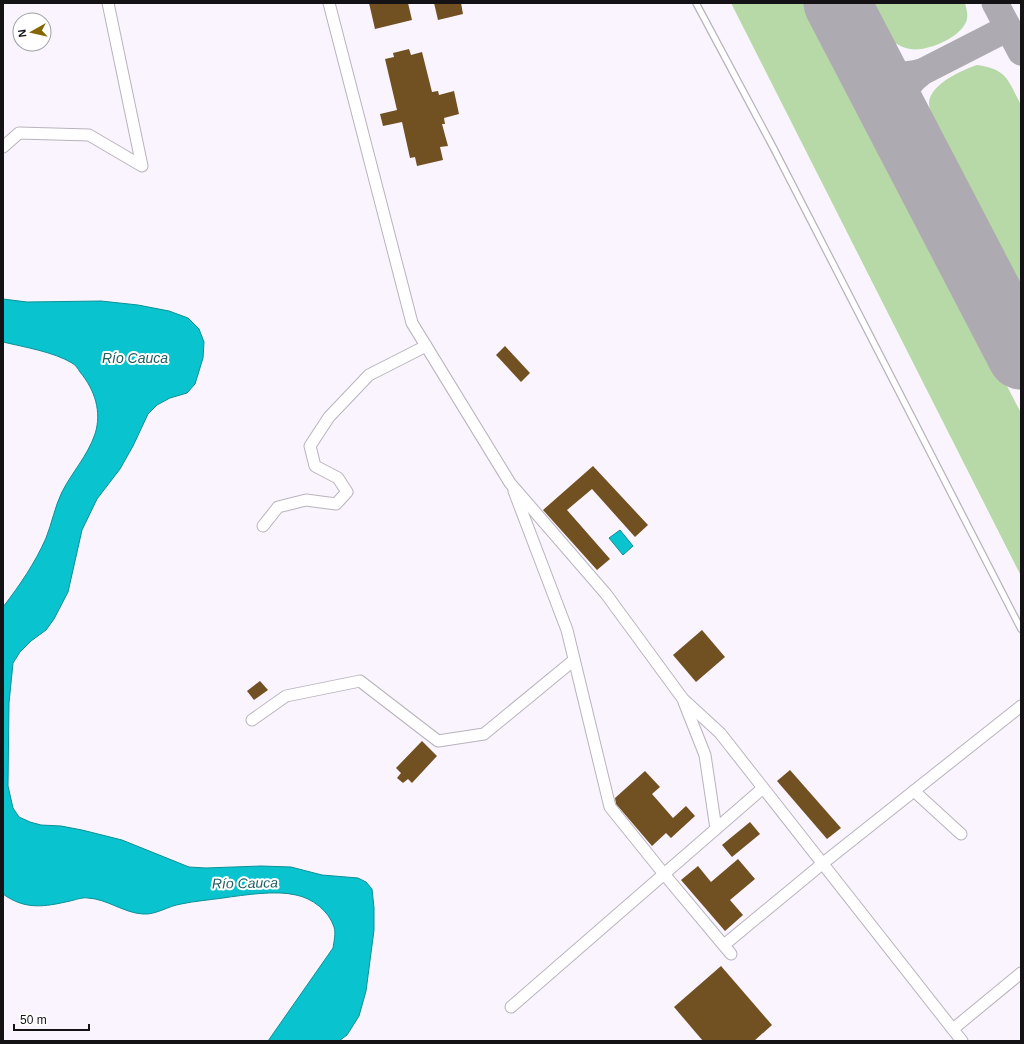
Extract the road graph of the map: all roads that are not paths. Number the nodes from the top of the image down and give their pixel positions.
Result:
1 (108, 3) edge
2 (329, 3) edge
3 (696, 3) edge
4 (3, 147) edge
5 (426, 346) junction
6 (510, 483) junction
7 (263, 526) dead end
8 (1021, 629) edge
9 (574, 660) junction
10 (683, 699) junction
11 (1021, 706) edge
12 (252, 720) dead end
13 (762, 789) junction
14 (914, 791) junction
15 (716, 829) junction
16 (961, 834) dead end
17 (822, 864) junction
18 (664, 874) junction
19 (724, 945) junction
20 (731, 954) dead end
21 (1021, 973) edge
22 (511, 1007) dead end
23 (952, 1029) junction
24 (962, 1041) edge

1 - 4 street
2 - 5 street
3 - 8 lane
5 - 6 street
5 - 7 street
6 - 9 street
6 - 10 street
9 - 12 street
9 - 18 street
10 - 13 street
10 - 15 street
11 - 14 street
13 - 15 street
13 - 17 street
14 - 16 street
14 - 17 street
15 - 18 street
17 - 19 street
17 - 23 street
18 - 19 street
18 - 22 street
19 - 20 street
21 - 23 street
23 - 24 street

